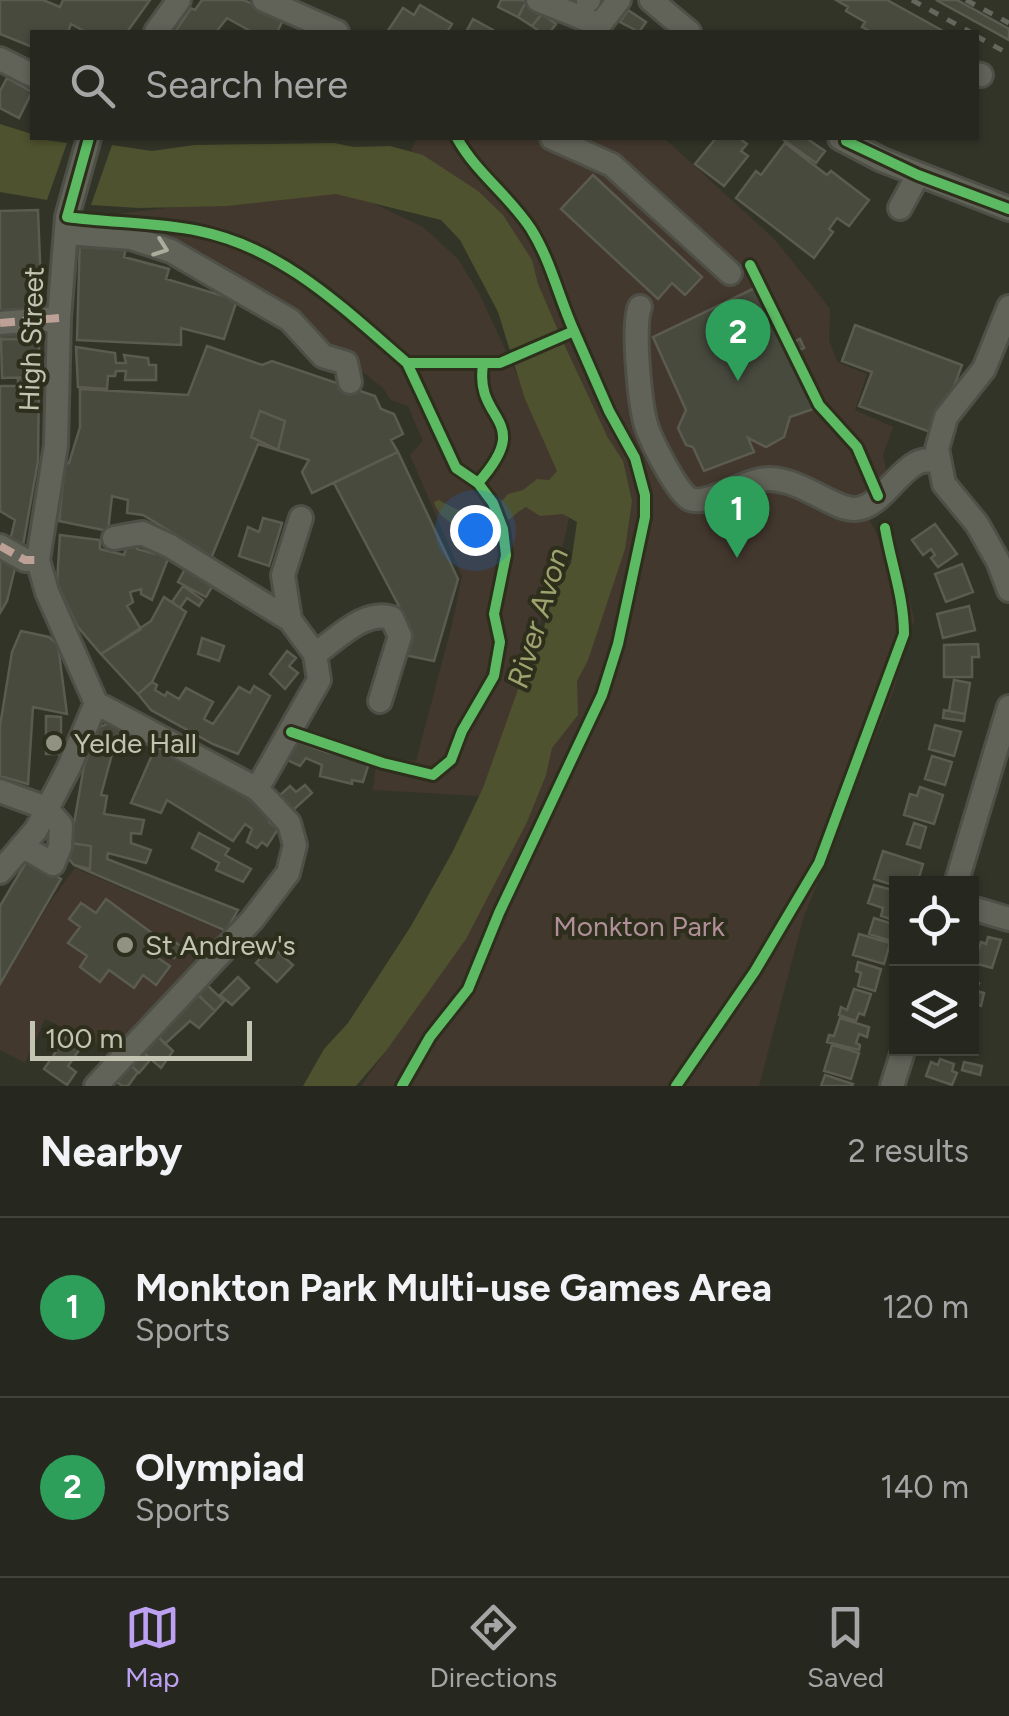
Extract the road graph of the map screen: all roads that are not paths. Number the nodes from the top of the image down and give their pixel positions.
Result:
1 (179, 0) edge
2 (264, 0) edge
3 (538, 0) edge
4 (619, 0) edge
5 (651, 0) edge
6 (303, 26) edge
7 (597, 29) edge
8 (157, 30) edge
9 (687, 30) edge
10 (1, 63) edge
11 (30, 74) edge
12 (88, 140) edge
13 (556, 140) edge
14 (846, 140) edge
15 (918, 175) junction
16 (900, 208) dead end
17 (1009, 210) edge
18 (67, 220) junction
19 (730, 273) dead end
20 (640, 308) dead end
21 (1009, 308) edge
22 (59, 318) junction
23 (0, 324) edge
24 (350, 382) dead end
25 (937, 460) junction
26 (300, 518) dead end
27 (114, 538) dead end
28 (0, 546) edge
29 (41, 571) junction
30 (1009, 590) edge
31 (290, 620) junction
32 (315, 654) junction
33 (380, 702) dead end
34 (96, 703) junction
35 (1009, 707) edge
36 (257, 789) junction
37 (2, 796) edge
38 (46, 808) junction
39 (22, 846) junction
40 (0, 872) edge
41 (958, 876) edge
42 (979, 910) edge
43 (1009, 919) edge
44 (901, 1056) edge
45 (96, 1086) edge
46 (892, 1086) edge

1 - 8 street
2 - 6 street
3 - 7 street
4 - 7 street
5 - 9 street
10 - 11 street
12 - 18 street, High Street
13 - 19 street
14 - 15 street
15 - 16 street
15 - 17 street
18 - 22 street, High Street
18 -> 24 street
20 - 25 street
21 - 25 street
22 - 23 street
22 - 29 street, High Street
25 - 30 street
26 - 31 street
27 - 31 street
28 - 29 street
29 - 34 street
31 - 32 street
32 - 33 street
32 - 36 street
34 - 36 street
34 - 38 street
35 - 41 street
36 - 45 street
37 - 38 street
38 - 39 street
38 - 39 street
39 - 40 street
42 - 43 street
44 - 46 street

